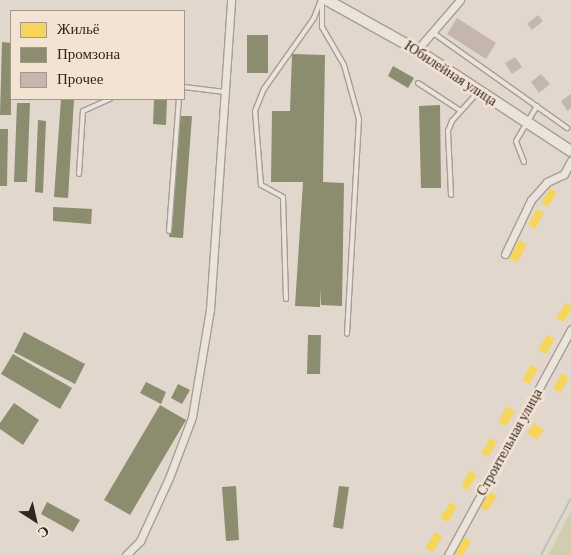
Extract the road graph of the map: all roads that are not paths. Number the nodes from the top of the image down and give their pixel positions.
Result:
1 (231, 0) edge
2 (321, 0) edge
3 (328, 0) edge
4 (460, 0) edge
5 (432, 32) junction
6 (417, 50) junction
7 (418, 83) dead end
8 (185, 87) edge
9 (480, 91) junction
10 (225, 92) junction
11 (108, 100) edge
12 (179, 100) edge
13 (537, 106) junction
14 (461, 111) junction
15 (526, 122) junction
16 (568, 128) dead end
17 (571, 151) edge
18 (524, 162) dead end
19 (571, 162) edge
20 (79, 174) dead end
21 (451, 195) dead end
22 (169, 231) dead end
23 (505, 254) dead end
24 (286, 299) dead end
25 (571, 329) edge
26 (347, 334) dead end
27 (126, 555) edge
28 (448, 555) edge

1 - 10 street
2 - 24 lane
2 - 26 lane
3 - 6 main road, Юбилейная улица
4 - 5 street
5 - 6 street
5 - 13 lane
6 - 9 main road, Юбилейная улица
7 - 14 lane
8 - 10 lane
9 - 14 lane
9 - 15 main road, Юбилейная улица
10 - 27 street
11 - 20 lane
12 - 22 lane
13 - 15 lane
13 - 16 lane
14 - 21 lane
15 - 17 main road, Юбилейная улица
15 - 18 lane
19 - 23 street
25 - 28 street, Строительная улица

